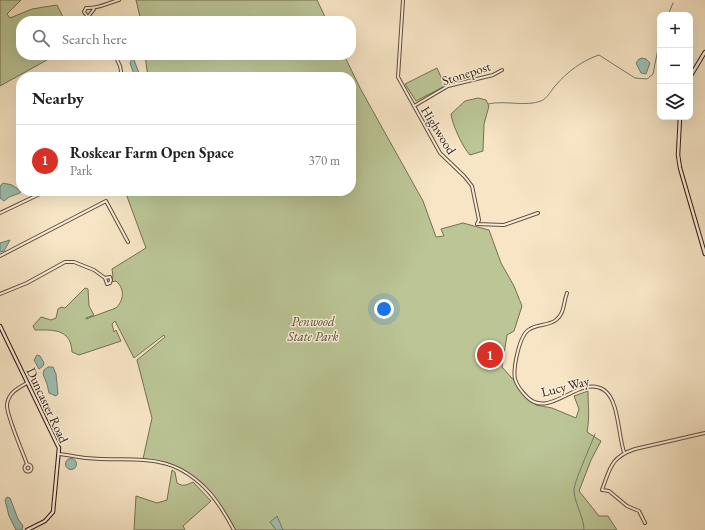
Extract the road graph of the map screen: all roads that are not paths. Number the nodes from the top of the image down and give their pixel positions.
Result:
1 (119, 0) edge
2 (403, 0) edge
3 (94, 9) junction
4 (87, 16) edge
5 (89, 16) edge
6 (705, 52) edge
7 (117, 60) edge
8 (502, 70) dead end
9 (121, 72) edge
10 (693, 72) edge
11 (414, 106) junction
12 (680, 120) edge
13 (36, 196) edge
14 (0, 213) edge
15 (538, 213) dead end
16 (128, 242) dead end
17 (705, 254) edge
18 (0, 256) edge
19 (105, 278) dead end
20 (567, 293) dead end
21 (0, 294) edge
22 (0, 326) edge
23 (27, 383) junction
24 (705, 433) edge
25 (624, 452) junction
26 (59, 454) junction
27 (27, 464) dead end
28 (645, 523) dead end
29 (27, 530) edge
30 (234, 530) edge

1 - 3 street
2 - 11 street, Highwood
3 - 4 street
3 - 5 street
6 - 10 street
7 - 9 street
8 - 11 street, Stonepost
11 - 15 street, Highwood
12 - 17 street
13 - 14 street
16 - 18 street
19 - 21 street
20 - 25 street, Lucy Way
22 - 23 street, Duncaster Road
23 - 26 street, Duncaster Road
23 - 27 street
24 - 25 street
25 - 28 street
26 - 29 street, Duncaster Road
26 - 30 street

